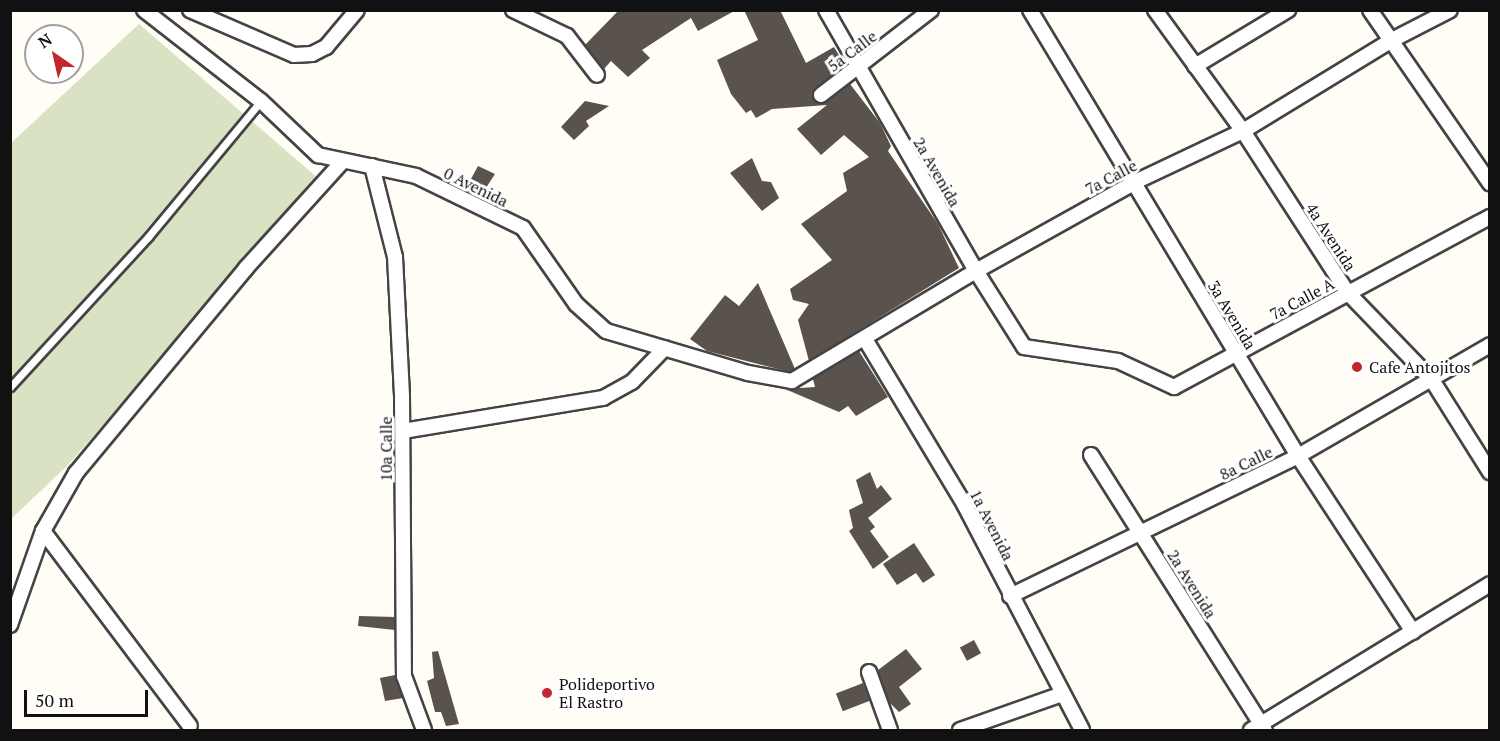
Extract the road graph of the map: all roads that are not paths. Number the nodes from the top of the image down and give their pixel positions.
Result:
1 (144, 10) edge
2 (190, 10) edge
3 (357, 10) edge
4 (513, 10) edge
5 (826, 10) edge
6 (931, 10) edge
7 (1030, 10) edge
8 (1155, 10) edge
9 (1288, 10) edge
10 (1370, 10) edge
11 (1450, 10) edge
12 (1392, 40) junction
13 (1195, 66) junction
14 (857, 69) junction
15 (597, 75) dead end
16 (821, 95) dead end
17 (261, 101) junction
18 (1244, 131) junction
19 (343, 161) junction
20 (372, 166) junction
21 (1135, 182) junction
22 (1490, 183) edge
23 (1490, 217) edge
24 (976, 271) junction
25 (1348, 293) junction
26 (865, 339) junction
27 (1490, 345) edge
28 (1024, 347) joint
29 (664, 348) junction
30 (1236, 354) junction
31 (1432, 380) junction
32 (792, 381) joint
33 (10, 387) edge
34 (403, 432) junction
35 (1091, 455) dead end
36 (1298, 456) junction
37 (1490, 472) edge
38 (44, 531) junction
39 (1140, 533) junction
40 (1490, 584) edge
41 (1010, 596) junction
42 (10, 625) edge
43 (1413, 632) junction
44 (869, 672) dead end
45 (1062, 694) junction
46 (190, 726) dead end
47 (1259, 728) edge
48 (424, 730) edge
49 (890, 730) edge
50 (960, 730) edge
51 (1082, 730) edge

1 - 17 street, 0 Avenida
2 - 3 street
4 - 15 street
5 - 14 street, 2a Avenida
6 - 14 street, 5a Calle
7 - 21 street, 3a Avenida
8 - 13 street, 4a Avenida
9 - 13 street
10 - 12 street
11 - 12 street, 7a Calle
12 - 18 street, 7a Calle
12 - 22 street
13 - 18 street, 4a Avenida
14 - 16 street, 5a Calle
14 - 24 street, 2a Avenida
17 - 19 street, 0 Avenida
17 - 33 lane
18 - 21 street, 7a Calle
18 - 25 street, 4a Avenida
19 - 20 street, 0 Avenida
19 - 38 street
20 - 29 street, 0 Avenida
20 - 34 street, 10a Calle
21 - 24 street, 7a Calle
21 - 30 street, 3a Avenida
23 - 25 street, 7a Calle A
24 - 26 street, 7a Calle
24 - 28 street, 2a Avenida
25 - 30 street, 7a Calle A
25 - 31 street, 4a Avenida
26 - 32 street, 7a Calle
26 - 41 street, 1a Avenida
27 - 31 street, 8a Calle
28 - 30 street, 7a Calle A
29 - 32 street, 0 Avenida
29 - 34 street
30 - 36 street, 3a Avenida
31 - 36 street, 8a Calle
31 - 37 street, 4a Avenida
34 - 48 street, 10a Calle
35 - 39 street, 2a Avenida
36 - 39 street, 8a Calle
36 - 43 street, 3a Avenida
38 - 42 street
38 - 46 street
39 - 41 street, 8a Calle
39 - 47 street, 2a Avenida
40 - 43 street
41 - 45 street, 1a Avenida
43 - 47 street
44 - 49 street
45 - 50 street
45 - 51 street, 1a Avenida

